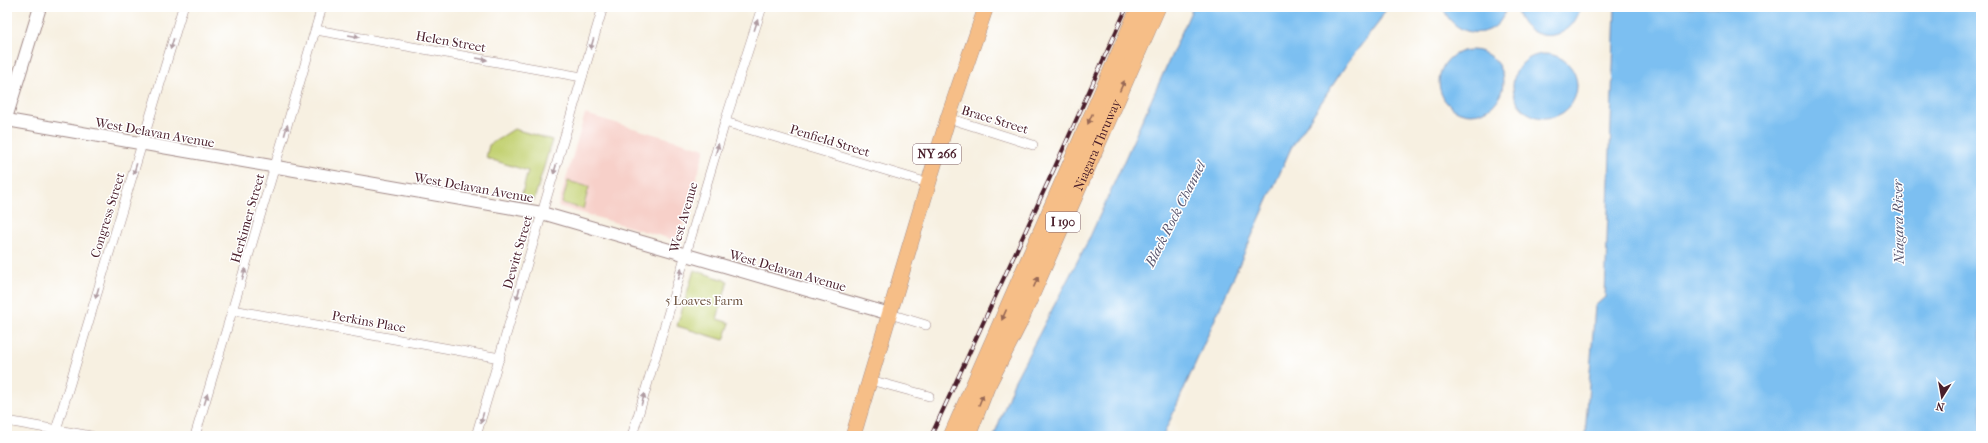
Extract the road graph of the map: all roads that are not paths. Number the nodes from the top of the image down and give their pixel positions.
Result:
1 (40, 7) edge
2 (183, 7) edge
3 (322, 7) edge
4 (603, 7) edge
5 (762, 7) edge
6 (986, 7) edge
7 (1140, 7) edge
8 (1157, 7) edge
9 (316, 30) junction
10 (582, 77) junction
11 (7, 115) edge
12 (948, 118) junction
13 (7, 120) edge
14 (725, 122) junction
15 (142, 144) junction
16 (1033, 145) dead end
17 (275, 167) junction
18 (928, 183) junction
19 (542, 213) junction
20 (686, 255) junction
21 (233, 310) junction
22 (890, 314) junction
23 (926, 325) dead end
24 (500, 358) junction
25 (870, 380) junction
26 (929, 396) dead end
27 (7, 421) edge
28 (56, 430) junction
29 (91, 436) edge
30 (195, 436) edge
31 (476, 436) edge
32 (632, 436) edge
33 (853, 436) edge
34 (952, 436) edge
35 (966, 436) edge

1 - 11 street
2 -> 15 street, Congress Street
3 - 9 street, Herkimer Street
4 -> 10 street, Dewitt Street
14 -> 5 street, West Avenue
6 - 12 main road, NY 266
7 -> 34 highway, Niagara Thruway / I 190
35 -> 8 highway, Niagara Thruway / I 190
9 -> 10 street, Helen Street
17 -> 9 street, Herkimer Street
10 -> 19 street, Dewitt Street
12 - 16 street, Brace Street
12 - 18 main road, NY 266
13 - 15 street, West Delavan Avenue
14 - 18 street, Penfield Street
20 -> 14 street, West Avenue
15 - 17 street, West Delavan Avenue
15 -> 28 street, Congress Street
17 - 19 street, West Delavan Avenue
21 -> 17 street, Herkimer Street
18 - 22 main road, NY 266
19 - 20 street, West Delavan Avenue
19 -> 24 street, Dewitt Street
20 - 22 street, West Delavan Avenue
32 -> 20 street, West Avenue
21 - 24 street, Perkins Place
30 -> 21 street, Herkimer Street
22 - 23 street, West Delavan Avenue
22 - 25 main road, NY 266
24 -> 31 street, Dewitt Street
25 - 26 street
25 - 33 main road, NY 266
27 - 28 street
28 - 29 street

